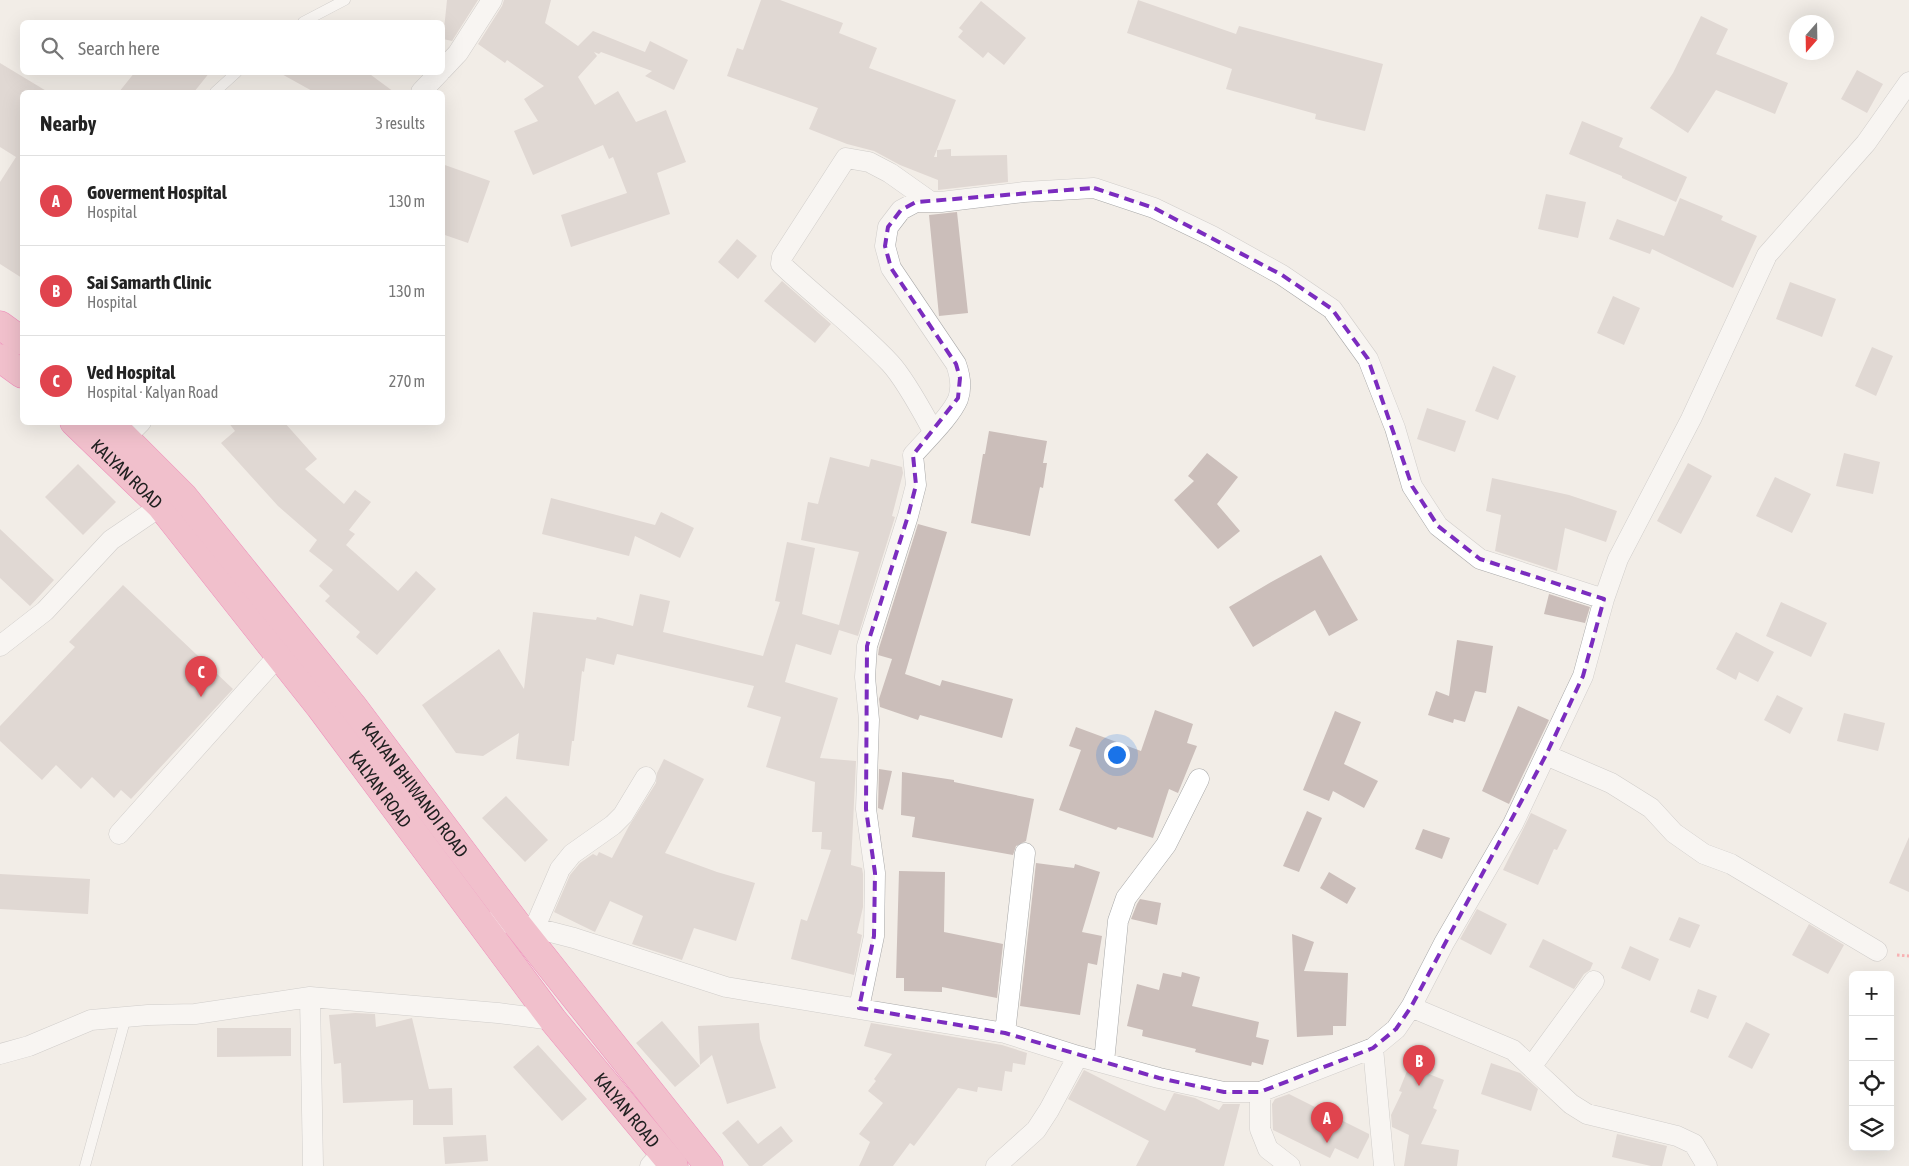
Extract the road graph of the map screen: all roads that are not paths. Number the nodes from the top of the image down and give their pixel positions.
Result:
1 (345, 0) edge
2 (492, 0) edge
3 (308, 20) edge
4 (445, 67) edge
5 (234, 75) edge
6 (437, 75) edge
7 (1909, 82) edge
8 (217, 90) edge
9 (423, 90) edge
10 (931, 202) junction
11 (0, 325) edge
12 (20, 340) edge
13 (0, 358) edge
14 (20, 373) edge
15 (77, 425) edge
16 (125, 428) edge
17 (933, 431) junction
18 (162, 506) junction
19 (1604, 599) junction
20 (0, 646) edge
21 (279, 655) junction
22 (1546, 755) junction
23 (646, 777) dead end
24 (1199, 779) dead end
25 (119, 834) dead end
26 (1025, 853) dead end
27 (482, 922) junction
28 (525, 925) junction
29 (1876, 951) dead end
30 (1594, 981) dead end
31 (310, 998) junction
32 (1411, 1007) junction
33 (859, 1008) junction
34 (126, 1017) junction
35 (553, 1020) junction
36 (1005, 1033) junction
37 (1373, 1048) junction
38 (0, 1054) edge
39 (1078, 1056) junction
40 (1104, 1062) junction
41 (1531, 1067) junction
42 (1260, 1092) junction
43 (662, 1161) edge
44 (85, 1166) edge
45 (313, 1166) edge
46 (709, 1166) edge
47 (996, 1166) edge
48 (1290, 1166) edge
49 (1384, 1166) edge
50 (1707, 1166) edge

1 - 3 lane
2 - 4 street
5 - 8 lane
6 - 9 street
7 - 19 street
10 - 17 street
10 - 17 street
10 - 19 street
11 - 12 highway
13 - 14 highway
15 - 18 highway, KALYAN ROAD
16 - 28 highway, KALYAN BHIWANDI ROAD
17 - 33 street
18 - 20 street
18 - 21 highway, KALYAN ROAD
19 - 22 street
21 - 25 street
21 - 27 highway, KALYAN ROAD
22 - 29 street
22 - 32 street
23 - 28 street
24 - 40 street
26 - 36 street
27 - 28 street
27 - 35 highway, KALYAN ROAD
28 - 33 street
28 - 46 highway, KALYAN BHIWANDI ROAD
30 - 41 street
31 - 34 street
31 - 35 street
31 - 45 street
32 - 37 street
32 - 41 street
33 - 36 street
34 - 38 street
34 - 44 lane
35 - 43 highway, KALYAN ROAD
36 - 39 street
37 - 42 street
37 - 49 street
39 - 40 street
39 - 47 street
40 - 42 street
41 - 50 street
42 - 48 street

